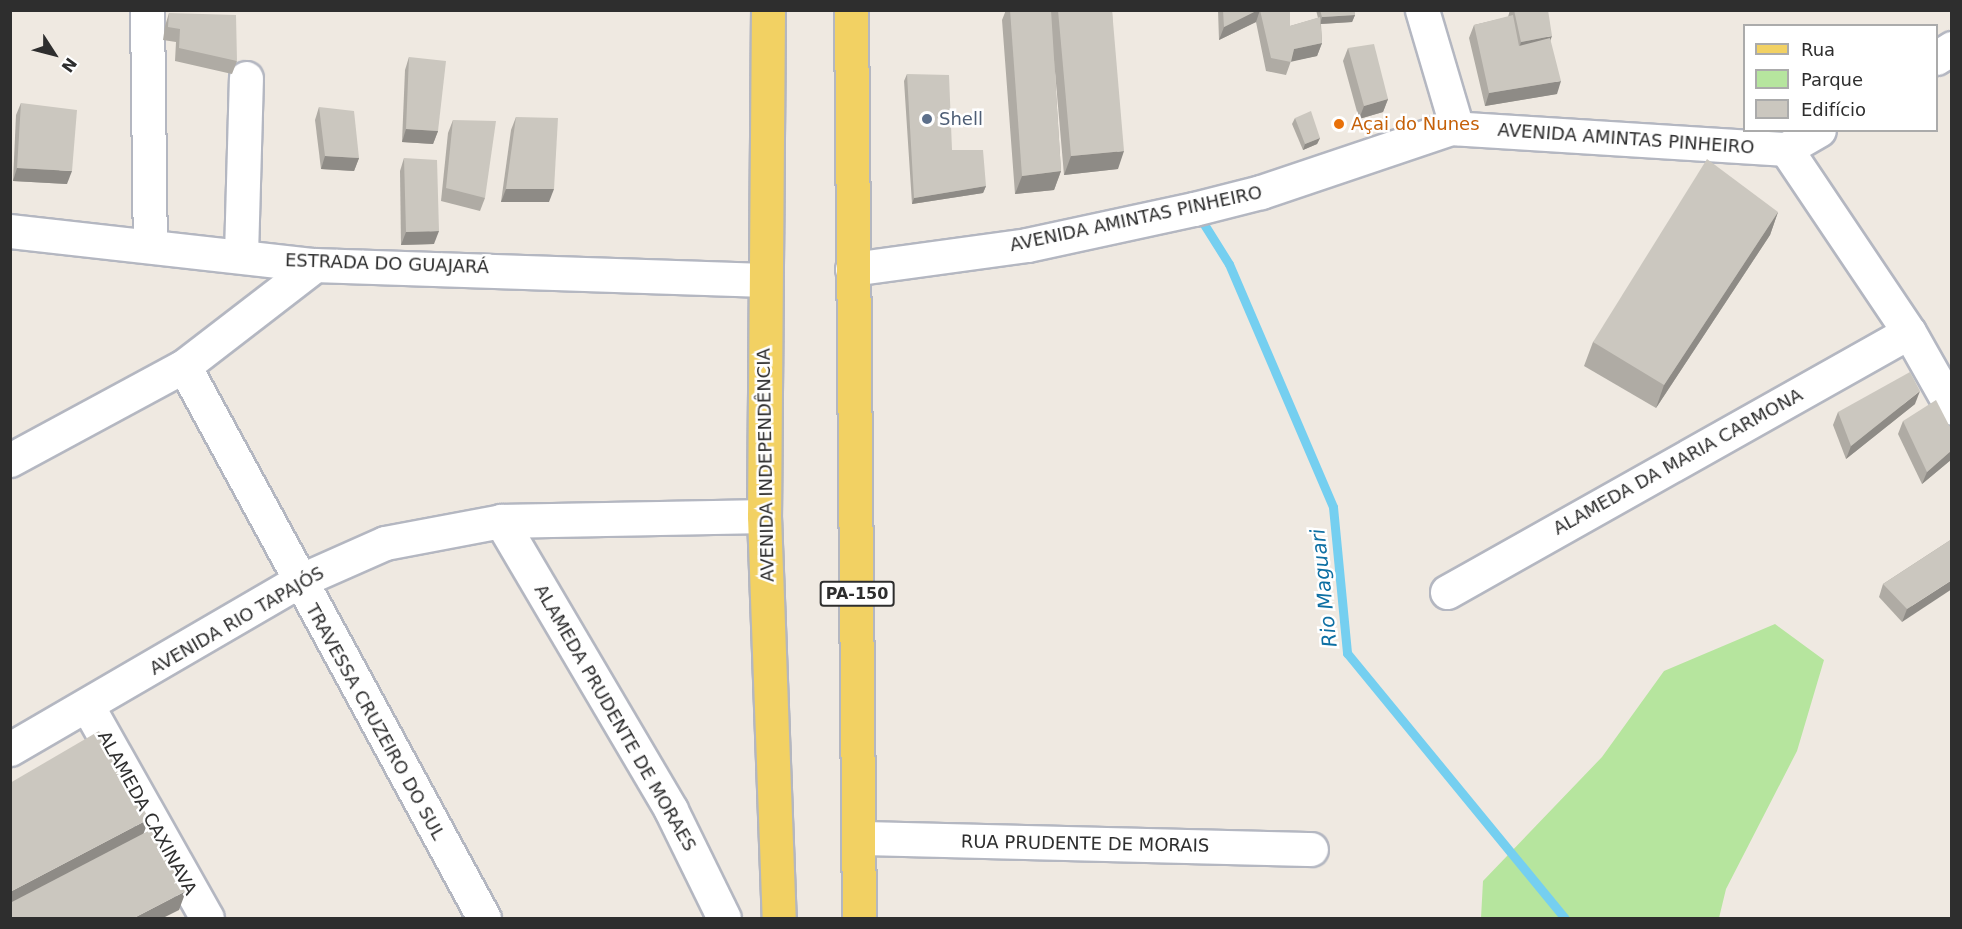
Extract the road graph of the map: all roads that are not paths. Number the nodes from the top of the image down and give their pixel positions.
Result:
1 (147, 10) edge
2 (768, 10) edge
3 (852, 10) edge
4 (1427, 12) edge
5 (1952, 48) edge
6 (1938, 57) edge
7 (246, 78) dead end
8 (1456, 128) junction
9 (1815, 132) edge
10 (1785, 149) junction
11 (10, 231) edge
12 (150, 244) junction
13 (241, 255) junction
14 (315, 265) junction
15 (852, 269) junction
16 (764, 280) junction
17 (1909, 332) junction
18 (184, 366) junction
19 (1952, 408) edge
20 (10, 460) edge
21 (764, 516) junction
22 (501, 520) junction
23 (297, 582) junction
24 (1447, 592) dead end
25 (88, 707) junction
26 (10, 749) edge
27 (860, 838) junction
28 (1311, 849) dead end
29 (207, 918) edge
30 (484, 918) edge
31 (724, 918) edge
32 (779, 918) edge
33 (859, 918) edge

1 - 12 street
2 - 16 main road, AVENIDA INDEPENDÊNCIA
3 - 15 main road, PA-150
4 - 8 street
5 - 6 street
7 - 13 street
8 - 10 street, AVENIDA AMINTAS PINHEIRO
8 - 15 street, AVENIDA AMINTAS PINHEIRO
9 - 10 street
10 - 17 street
11 - 12 street, ESTRADA DO GUAJARÁ
12 - 13 street, ESTRADA DO GUAJARÁ
13 - 14 street, ESTRADA DO GUAJARÁ
14 - 16 street, ESTRADA DO GUAJARÁ
14 - 18 street
15 - 27 main road, PA-150
16 - 21 main road, AVENIDA INDEPENDÊNCIA
17 - 19 street
17 - 24 street, ALAMEDA DA MARIA CARMONA
18 - 20 street
18 - 23 street, TRAVESSA CRUZEIRO DO SUL
21 - 22 street, AVENIDA RIO TAPAJÓS
21 - 32 main road, AVENIDA INDEPENDÊNCIA
22 - 23 street, AVENIDA RIO TAPAJÓS
22 - 31 street, ALAMEDA PRUDENTE DE MORAES
23 - 25 street, AVENIDA RIO TAPAJÓS
23 - 30 street, TRAVESSA CRUZEIRO DO SUL
25 - 26 street, AVENIDA RIO TAPAJÓS
25 - 29 street, ALAMEDA CAXINAVA
27 - 28 street, RUA PRUDENTE DE MORAIS
27 - 33 main road, PA-150

